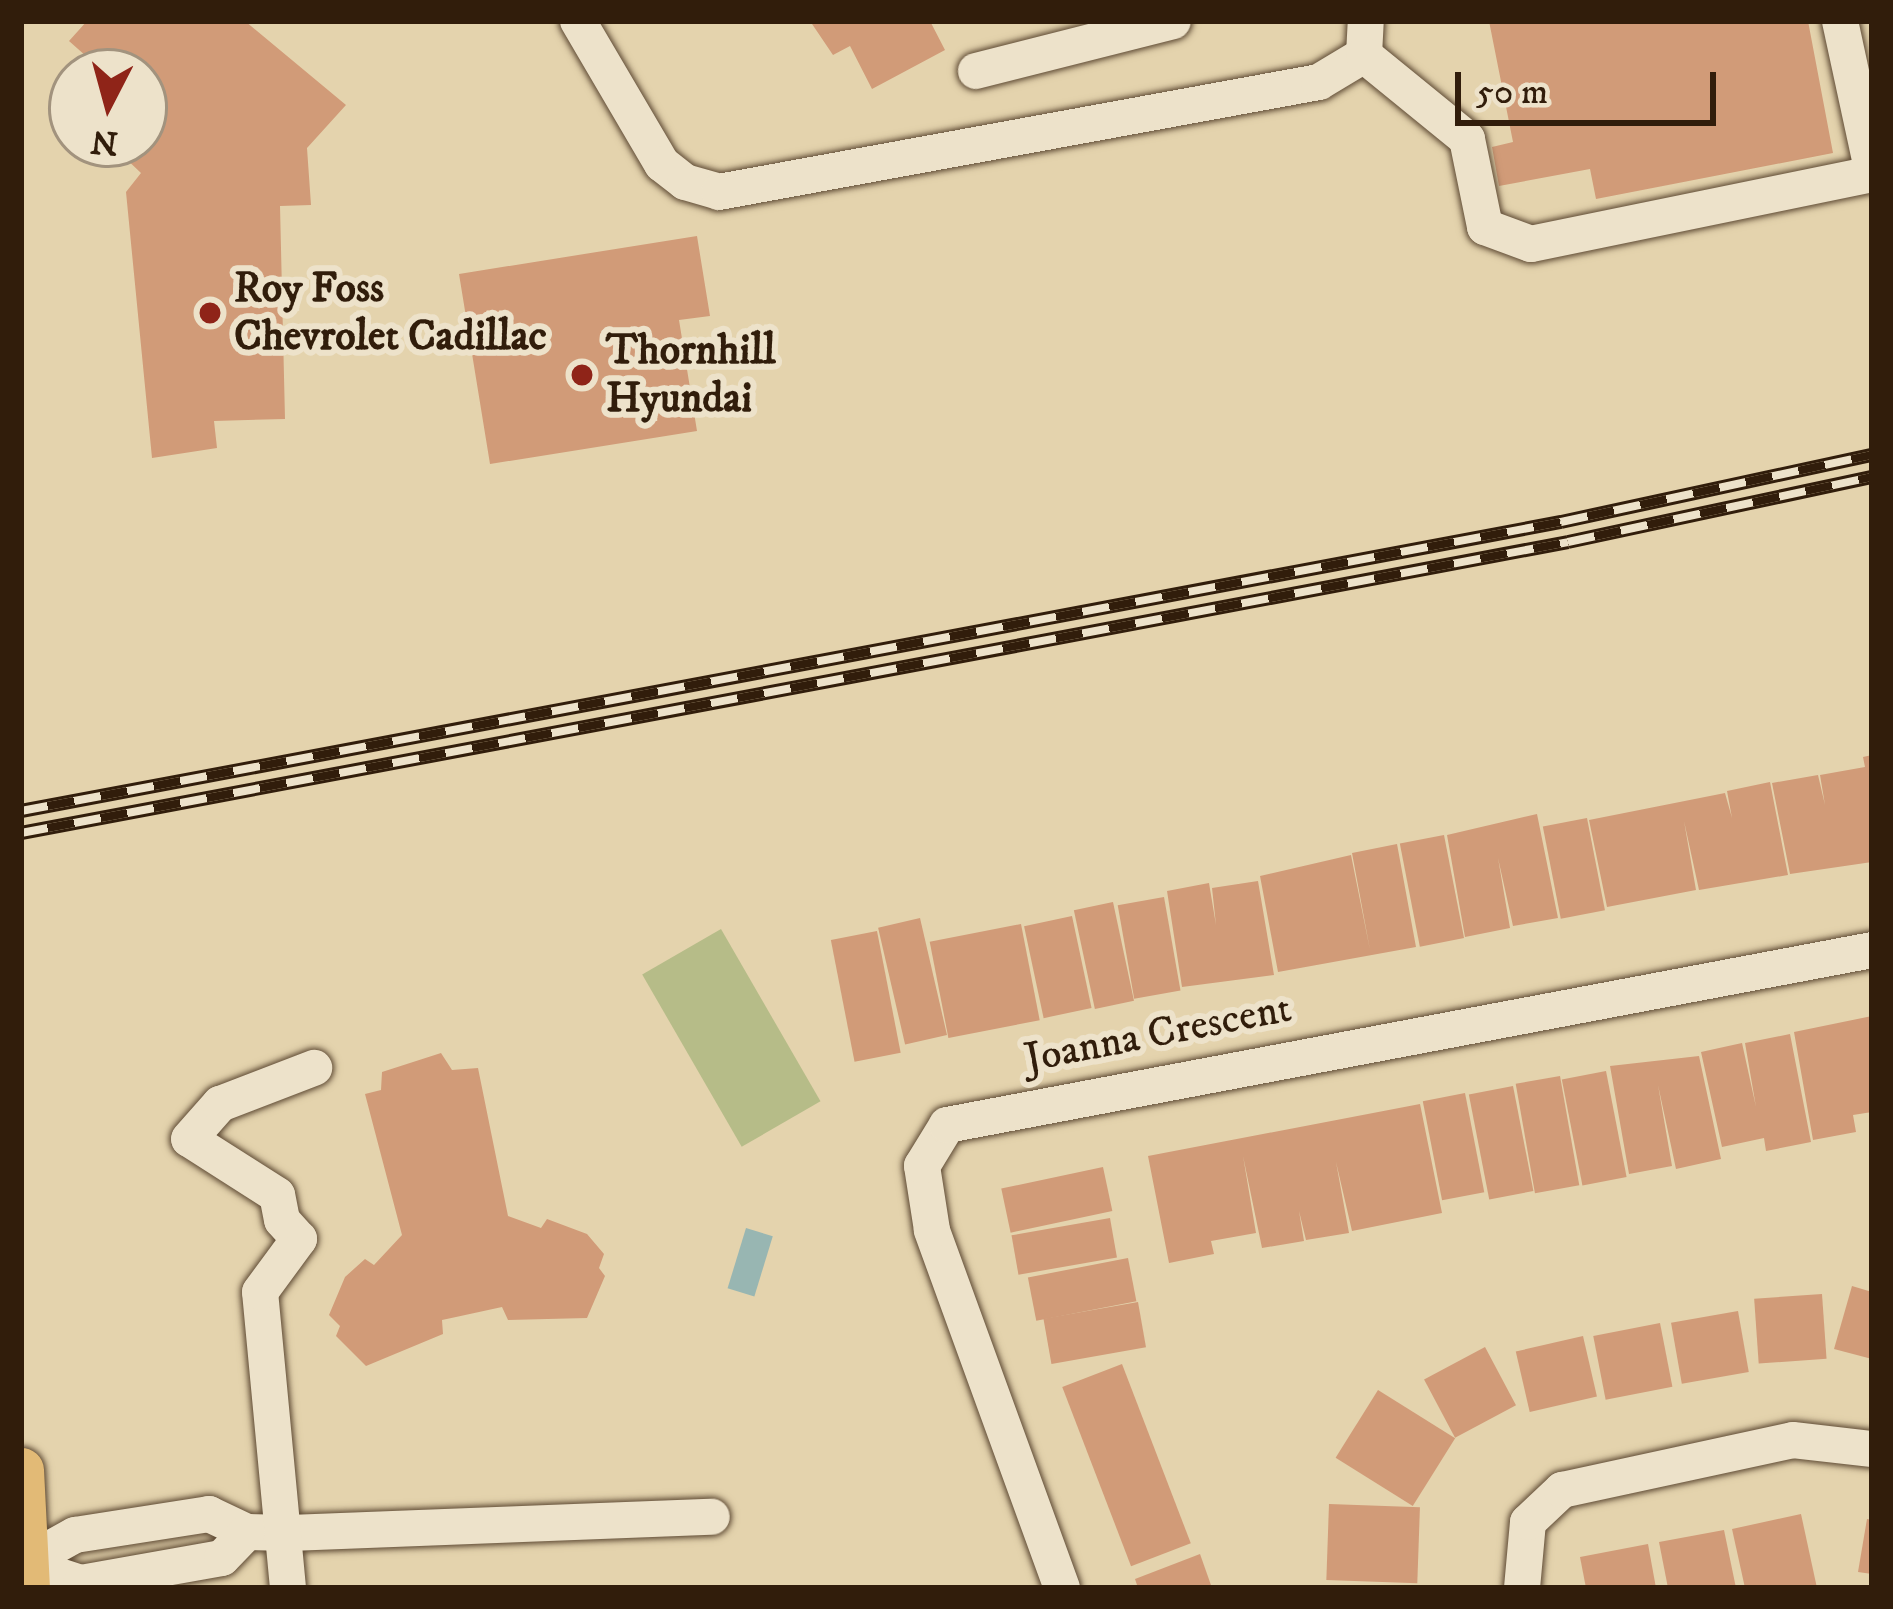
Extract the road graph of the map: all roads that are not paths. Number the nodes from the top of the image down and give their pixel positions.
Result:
1 (578, 21) edge
2 (1173, 21) edge
3 (1840, 21) edge
4 (1365, 38) edge
5 (976, 71) dead end
6 (1872, 171) edge
7 (1872, 950) edge
8 (314, 1068) dead end
9 (1872, 1449) edge
10 (21, 1470) edge
11 (712, 1517) dead end
12 (288, 1533) junction
13 (25, 1573) edge
14 (288, 1588) edge
15 (1062, 1588) edge
16 (1522, 1588) edge

1 - 4 street
2 - 5 street
3 - 6 street
4 - 6 street
7 - 15 street, Joanna Crescent
8 - 12 street
9 - 16 street
10 - 13 main road
11 - 12 street
12 - 13 street
12 - 14 street

